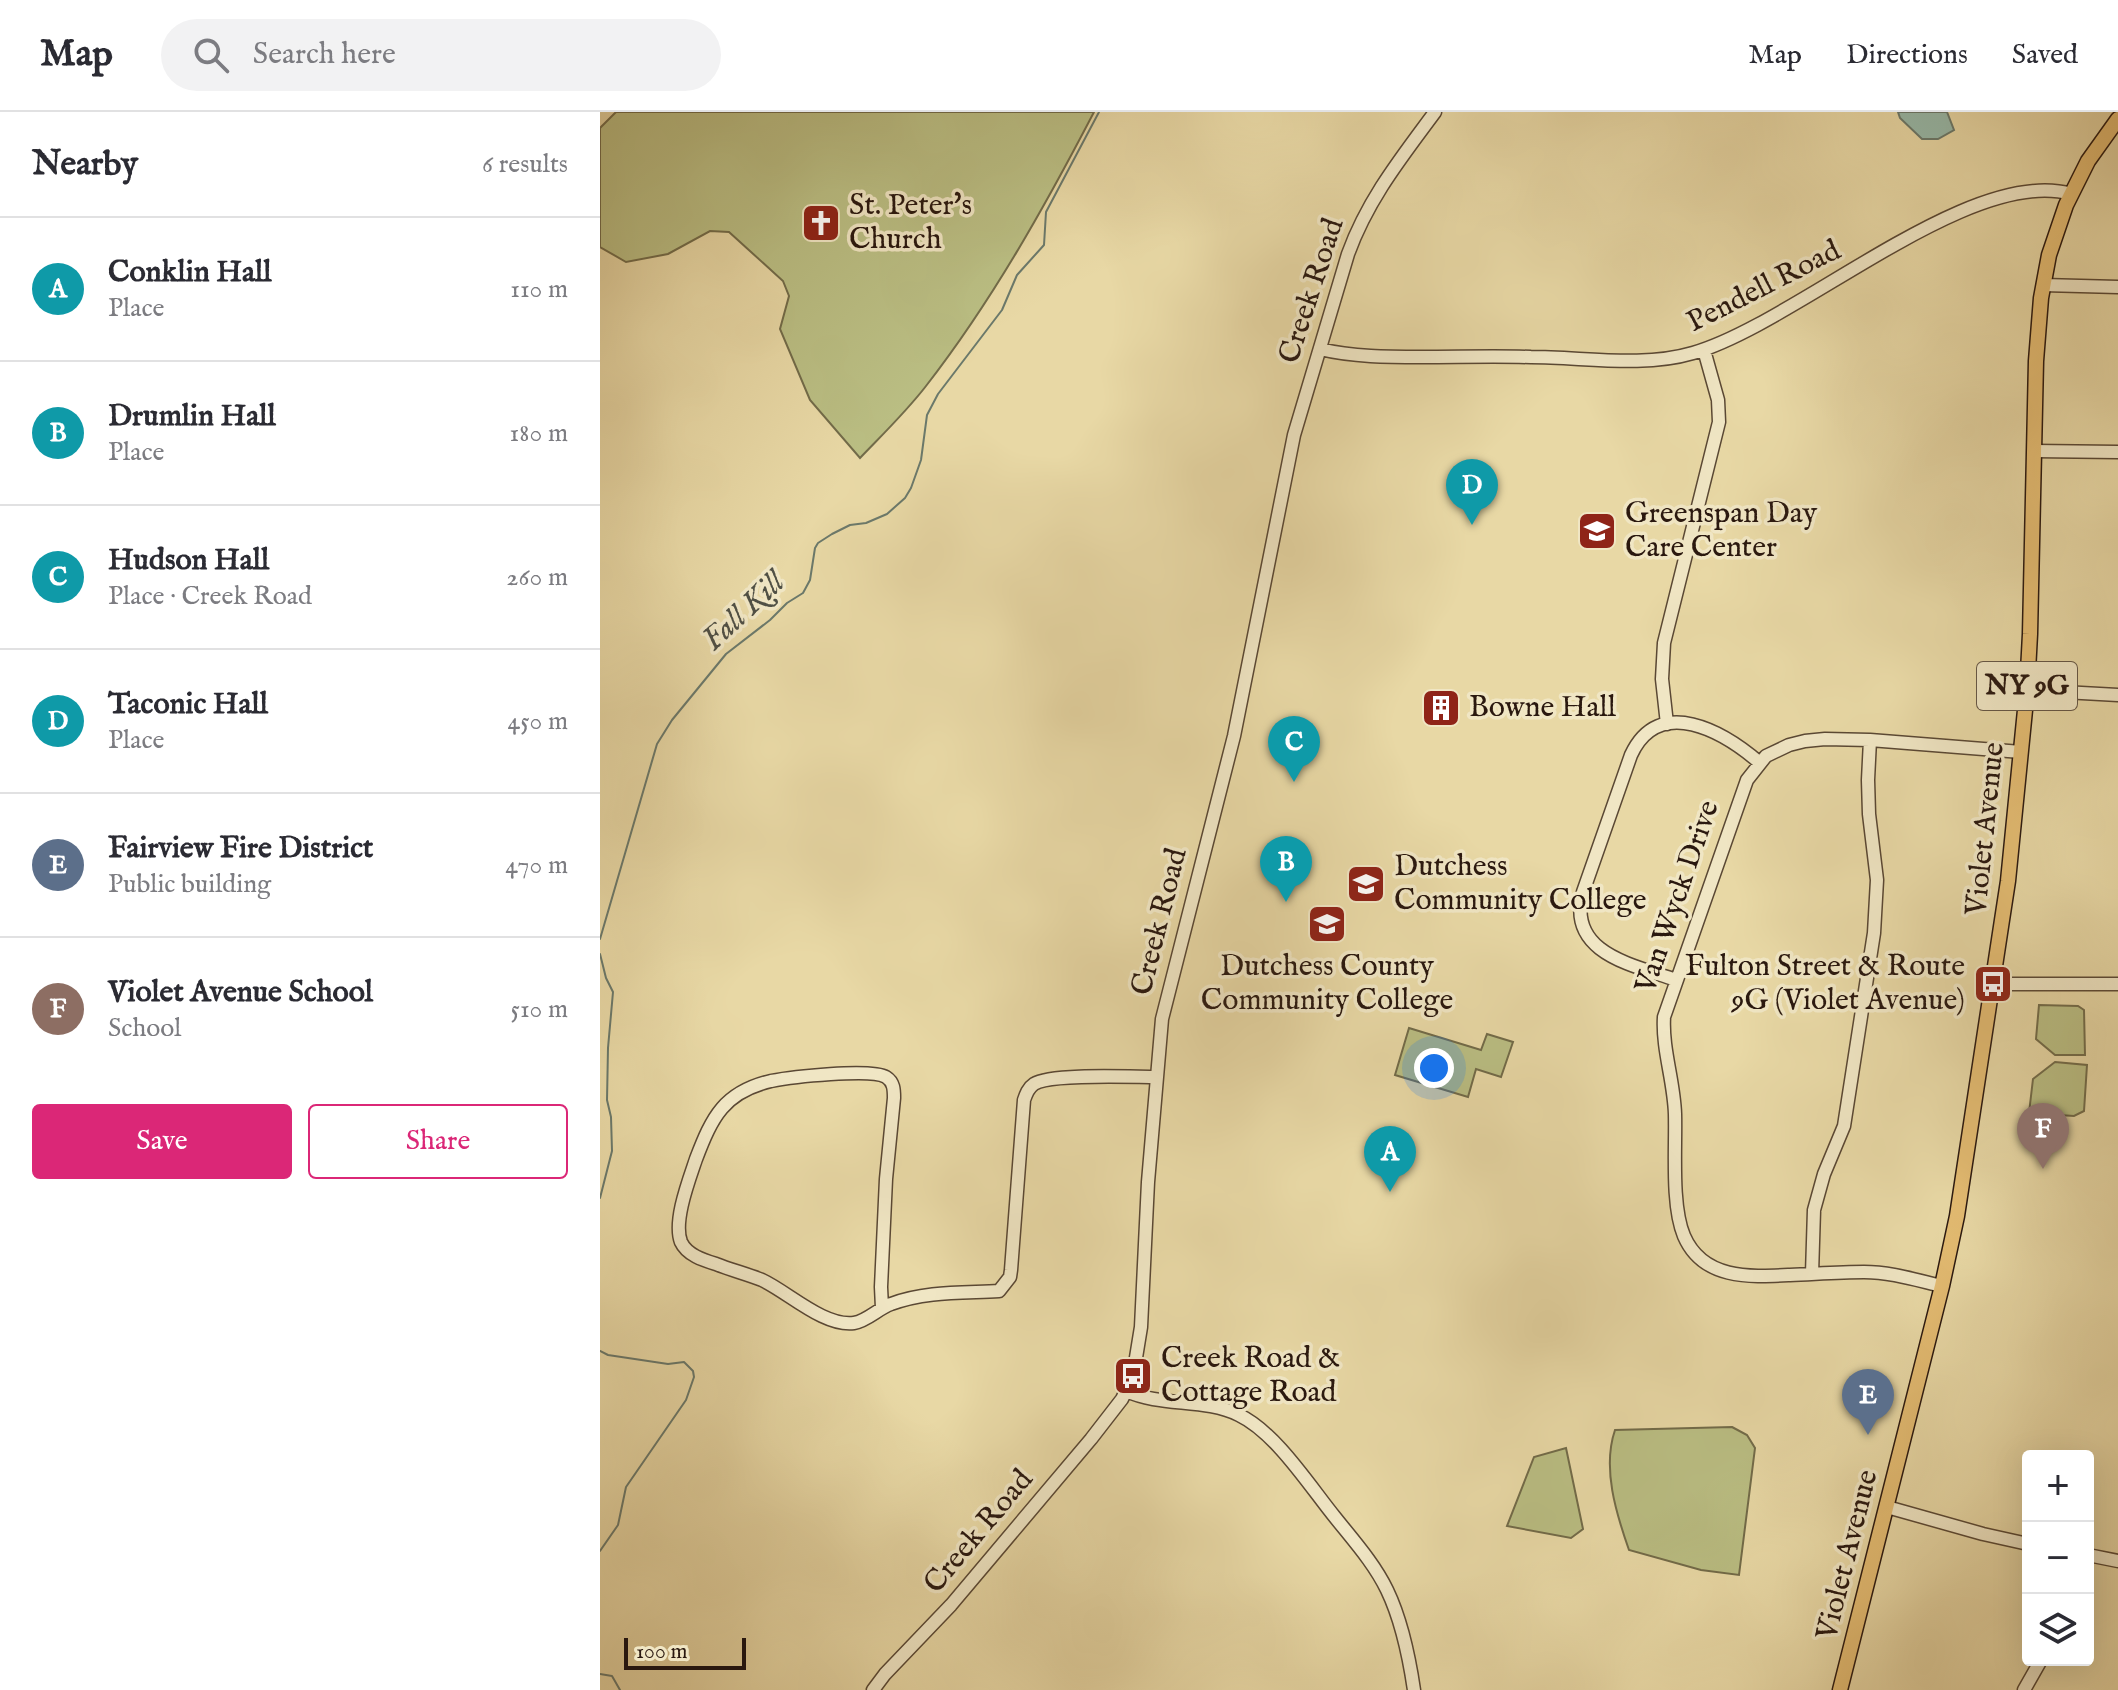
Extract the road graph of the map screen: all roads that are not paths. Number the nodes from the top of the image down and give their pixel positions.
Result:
1 (1435, 112) edge
2 (2118, 119) edge
3 (2071, 194) junction
4 (2043, 285) junction
5 (2118, 287) edge
6 (1320, 349) junction
7 (1704, 350) junction
8 (2034, 451) junction
9 (2118, 452) edge
10 (2027, 690) junction
11 (2118, 695) edge
12 (1667, 724) junction
13 (1870, 740) junction
14 (2021, 752) junction
15 (1760, 763) junction
16 (1676, 980) junction
17 (1993, 984) junction
18 (2118, 984) edge
19 (1156, 1077) junction
20 (1812, 1274) junction
21 (1942, 1286) junction
22 (882, 1308) junction
23 (1126, 1391) junction
24 (1887, 1507) junction
25 (2022, 1543) edge
26 (2094, 1556) edge
27 (2118, 1561) edge
28 (2038, 1666) edge
29 (873, 1690) edge
30 (1414, 1690) edge
31 (1840, 1690) edge
32 (2024, 1690) edge

1 - 6 street, Creek Road
2 - 3 main road, Violet Avenue / NY 9G
3 - 4 main road, Violet Avenue / NY 9G
3 - 7 street, Pendell Road
4 - 5 street
4 - 8 main road, Violet Avenue / NY 9G
6 - 7 street, Pendell Road
6 - 19 street, Creek Road
7 - 12 street
8 - 9 street
8 - 10 main road, Violet Avenue / NY 9G
10 - 11 street
10 - 14 main road, Violet Avenue / NY 9G
12 - 15 street
12 - 16 street
13 - 14 street
13 - 15 street
13 - 20 street
14 - 17 main road, Violet Avenue / NY 9G
15 - 16 street, Van Wyck Drive
16 - 20 street, Van Wyck Drive
17 - 18 street
17 - 21 main road, Violet Avenue / NY 9G
19 - 22 street
19 - 23 street, Creek Road
20 - 21 street, Van Wyck Drive
21 - 24 main road, Violet Avenue / NY 9G
22 - 22 street
23 - 29 street, Creek Road
23 - 30 street
24 - 25 street
24 - 31 main road, Violet Avenue / NY 9G
26 - 27 street
28 - 32 street

